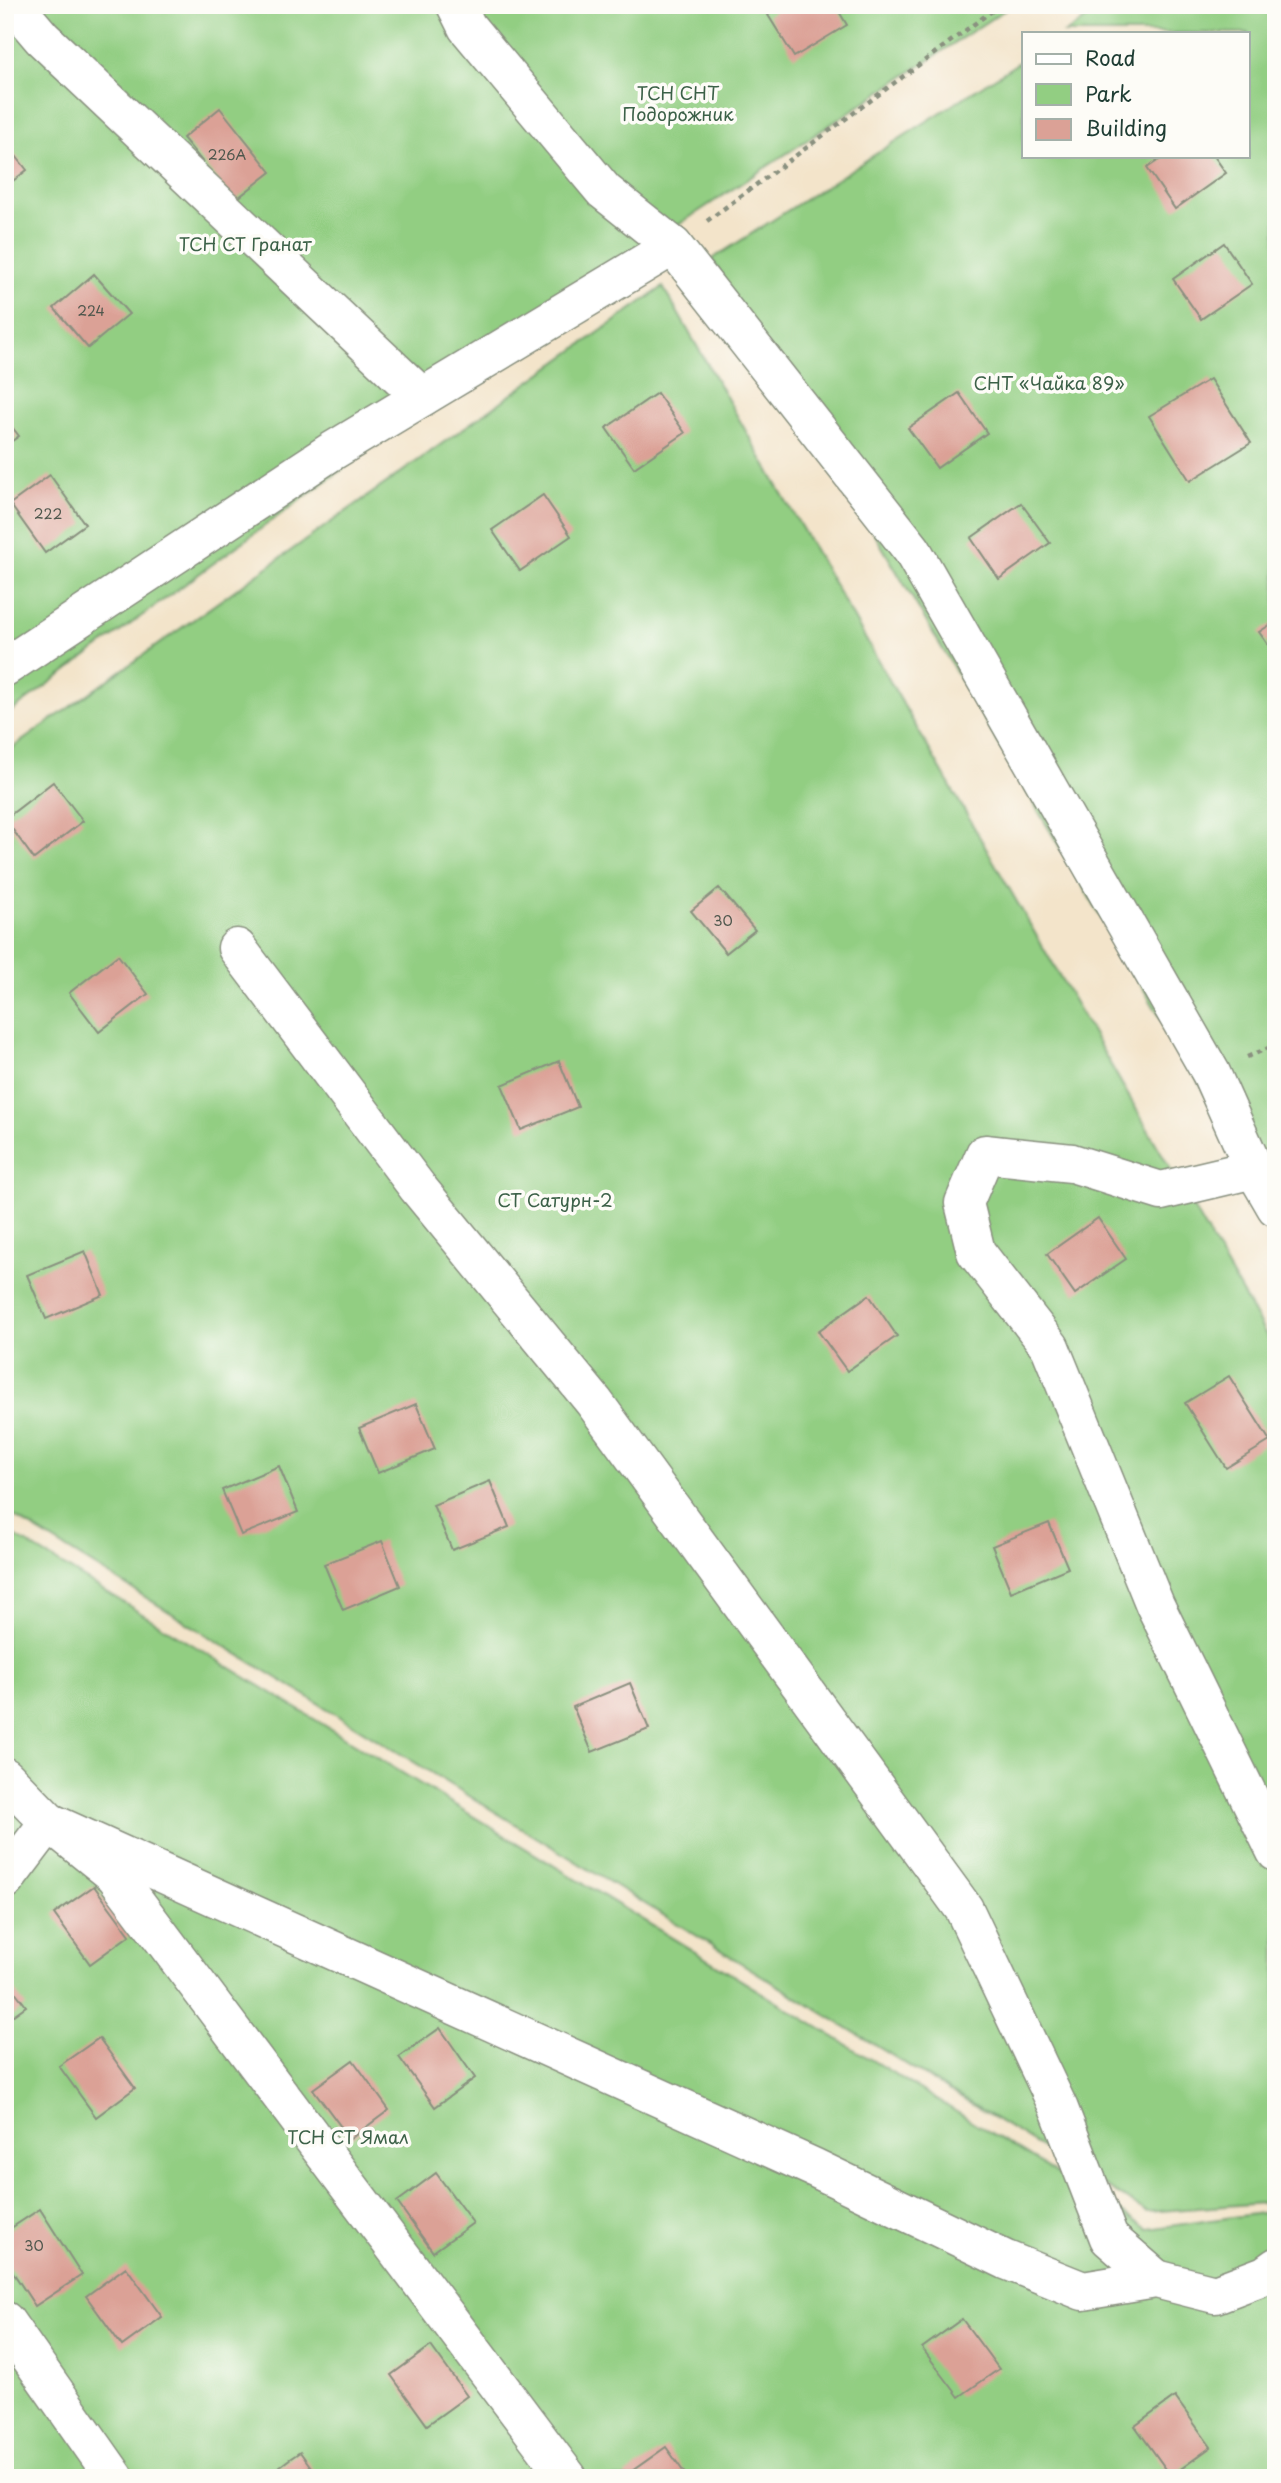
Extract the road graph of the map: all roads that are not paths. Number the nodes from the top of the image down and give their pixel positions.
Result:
1 (14, 5) edge
2 (456, 5) edge
3 (673, 246) junction
4 (422, 397) junction
5 (5, 667) edge
6 (237, 948) dead end
7 (1254, 1169) junction
8 (1276, 1207) edge
9 (5, 1777) edge
10 (49, 1822) junction
11 (1276, 1852) edge
12 (5, 1880) edge
13 (1276, 2267) edge
14 (1156, 2279) junction
15 (5, 2321) edge
16 (115, 2478) edge
17 (568, 2478) edge

1 - 4 street
2 - 3 street
3 - 4 street
3 - 7 street
4 - 5 street
6 - 14 street
7 - 8 street
7 - 11 street
9 - 10 street
10 - 12 street
10 - 14 street
10 - 17 street
13 - 14 street
15 - 16 street

